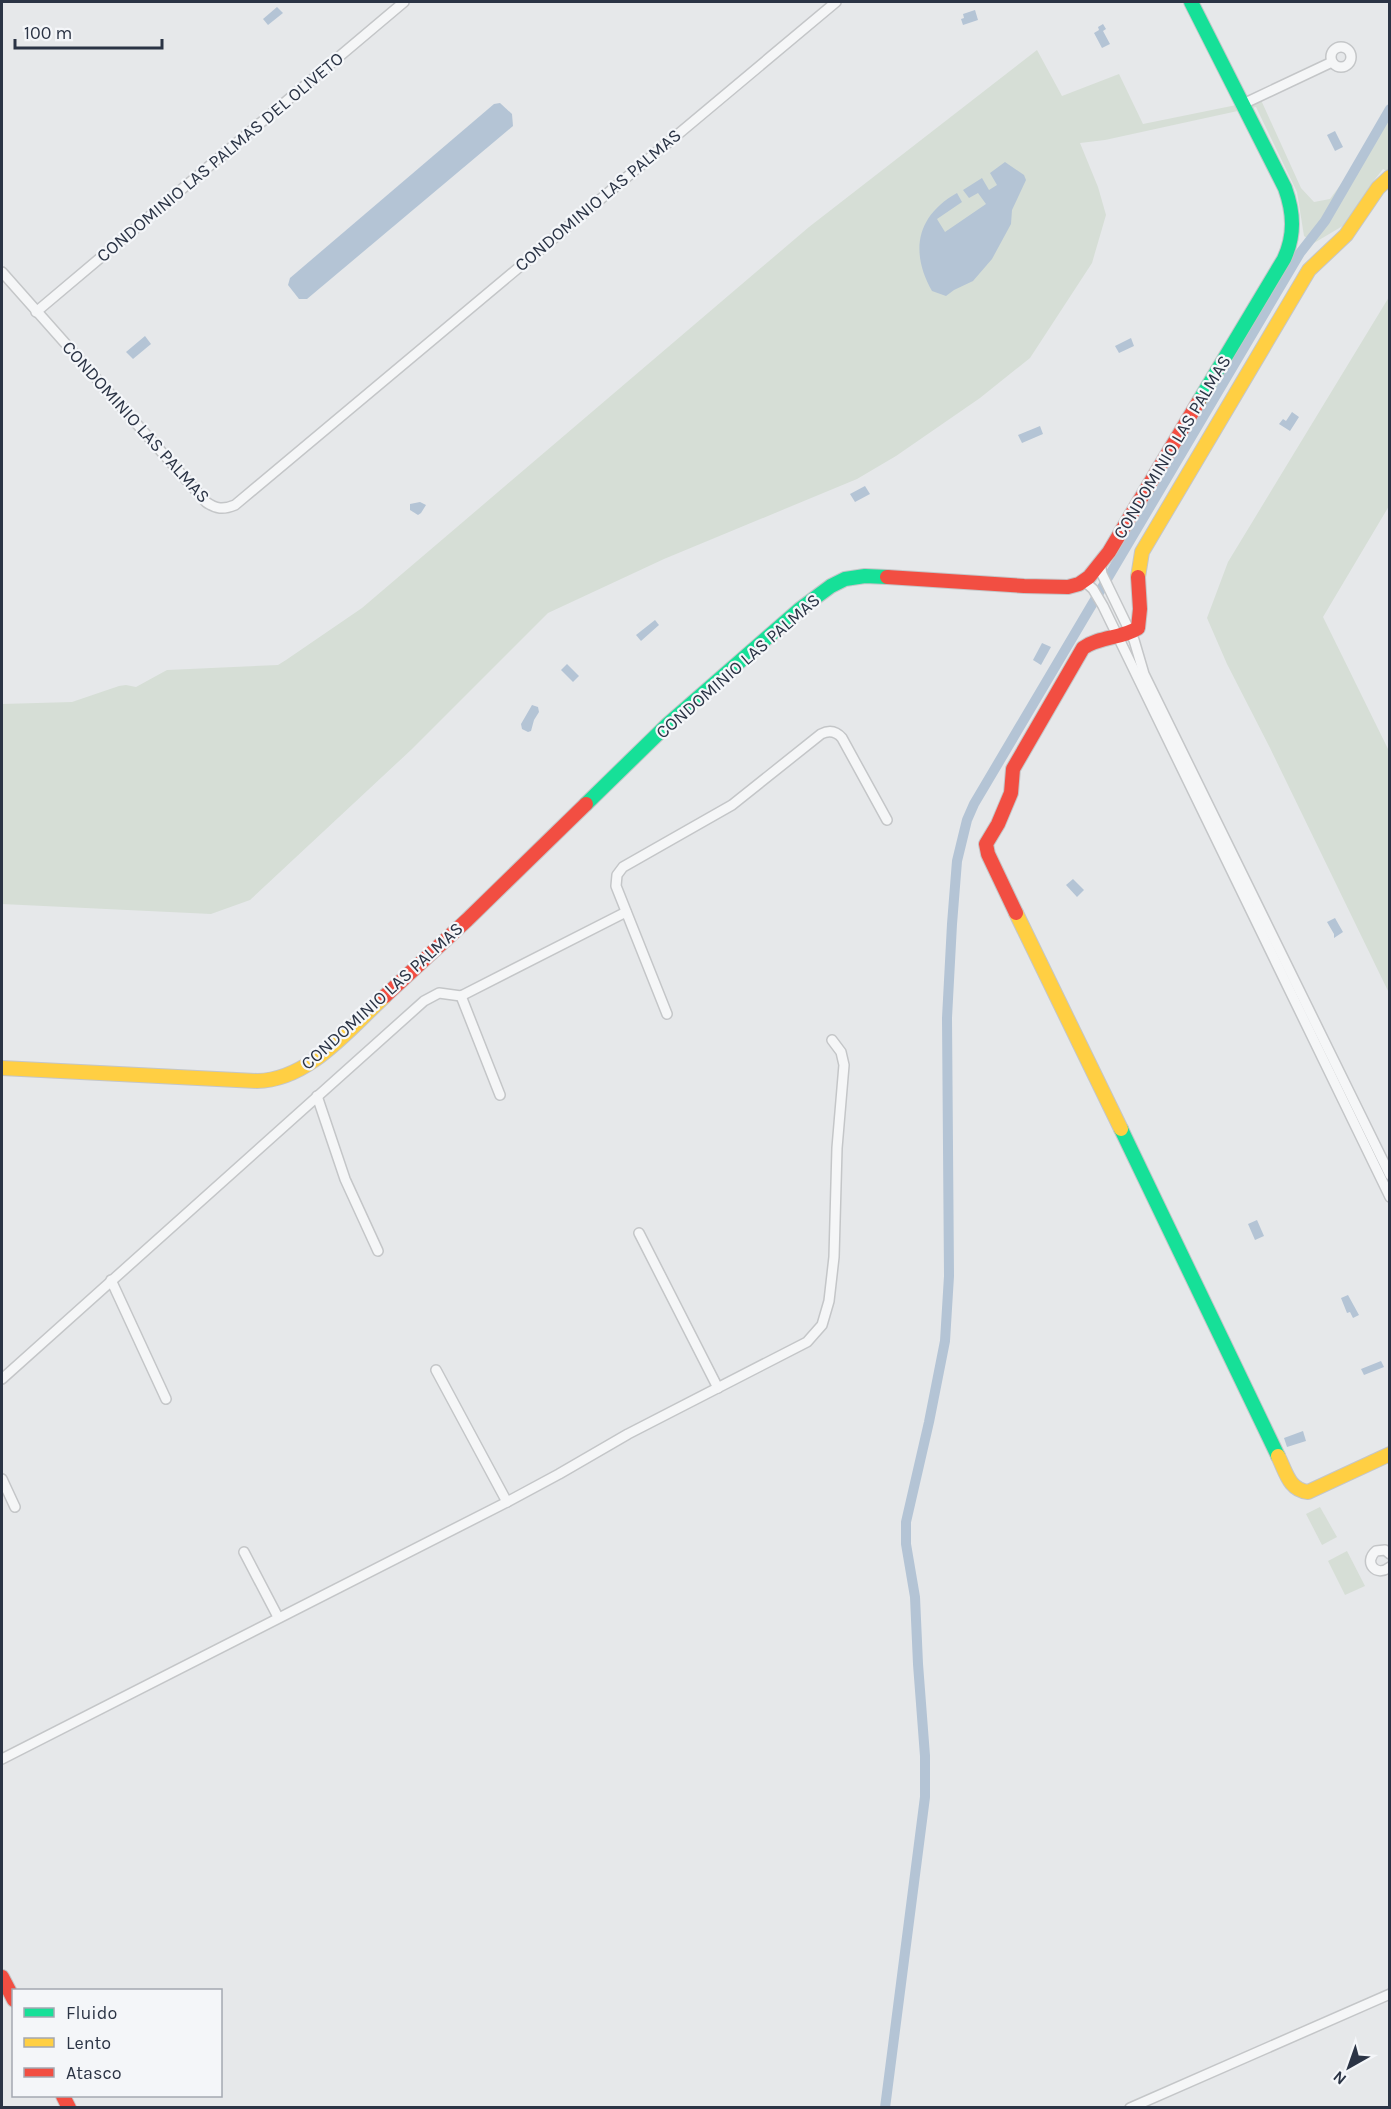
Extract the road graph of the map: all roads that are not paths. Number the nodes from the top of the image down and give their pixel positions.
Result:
1 (404, 2) edge
2 (836, 2) edge
3 (1191, 2) edge
4 (1332, 62) dead end
5 (1243, 104) junction
6 (1389, 177) edge
7 (2, 272) edge
8 (36, 312) junction
9 (1101, 564) junction
10 (1084, 581) junction
11 (1131, 632) junction
12 (1116, 635) junction
13 (887, 820) dead end
14 (626, 912) junction
15 (461, 996) junction
16 (667, 1014) dead end
17 (832, 1040) dead end
18 (2, 1068) edge
19 (500, 1095) dead end
20 (317, 1096) junction
21 (1382, 1160) edge
22 (1389, 1175) edge
23 (1389, 1197) edge
24 (639, 1233) dead end
25 (378, 1251) dead end
26 (111, 1280) junction
27 (436, 1370) dead end
28 (2, 1379) edge
29 (718, 1388) junction
30 (166, 1399) dead end
31 (1389, 1454) edge
32 (2, 1479) edge
33 (507, 1502) junction
34 (15, 1507) dead end
35 (244, 1552) dead end
36 (1389, 1554) edge
37 (1389, 1567) edge
38 (278, 1617) junction
39 (2, 1759) edge
40 (2, 1977) edge
41 (1389, 1994) edge
42 (12, 1997) edge
43 (1130, 2108) edge

1 - 8 street, CONDOMINIO LAS PALMAS DEL OLIVETO
2 - 8 street, CONDOMINIO LAS PALMAS
3 - 5 street, CONDOMINIO LAS PALMAS
4 - 5 street
5 - 9 street, CONDOMINIO LAS PALMAS
6 - 11 street
7 - 8 street, CONDOMINIO LAS PALMAS
9 - 10 street, CONDOMINIO LAS PALMAS
9 - 11 street
10 - 12 street
10 - 18 street, CONDOMINIO LAS PALMAS
11 - 12 street
11 - 21 street
12 - 21 street
12 - 31 street
13 - 14 street
14 - 15 street
14 - 16 street
15 - 19 street
15 - 20 street
17 - 29 street
20 - 25 street
20 - 26 street
21 - 22 street
21 - 23 street
24 - 29 street
26 - 28 street
26 - 30 street
27 - 33 street
29 - 33 street
32 - 34 street
33 - 38 street
35 - 38 street
36 - 37 street
38 - 39 street
40 - 42 street
41 - 43 street

